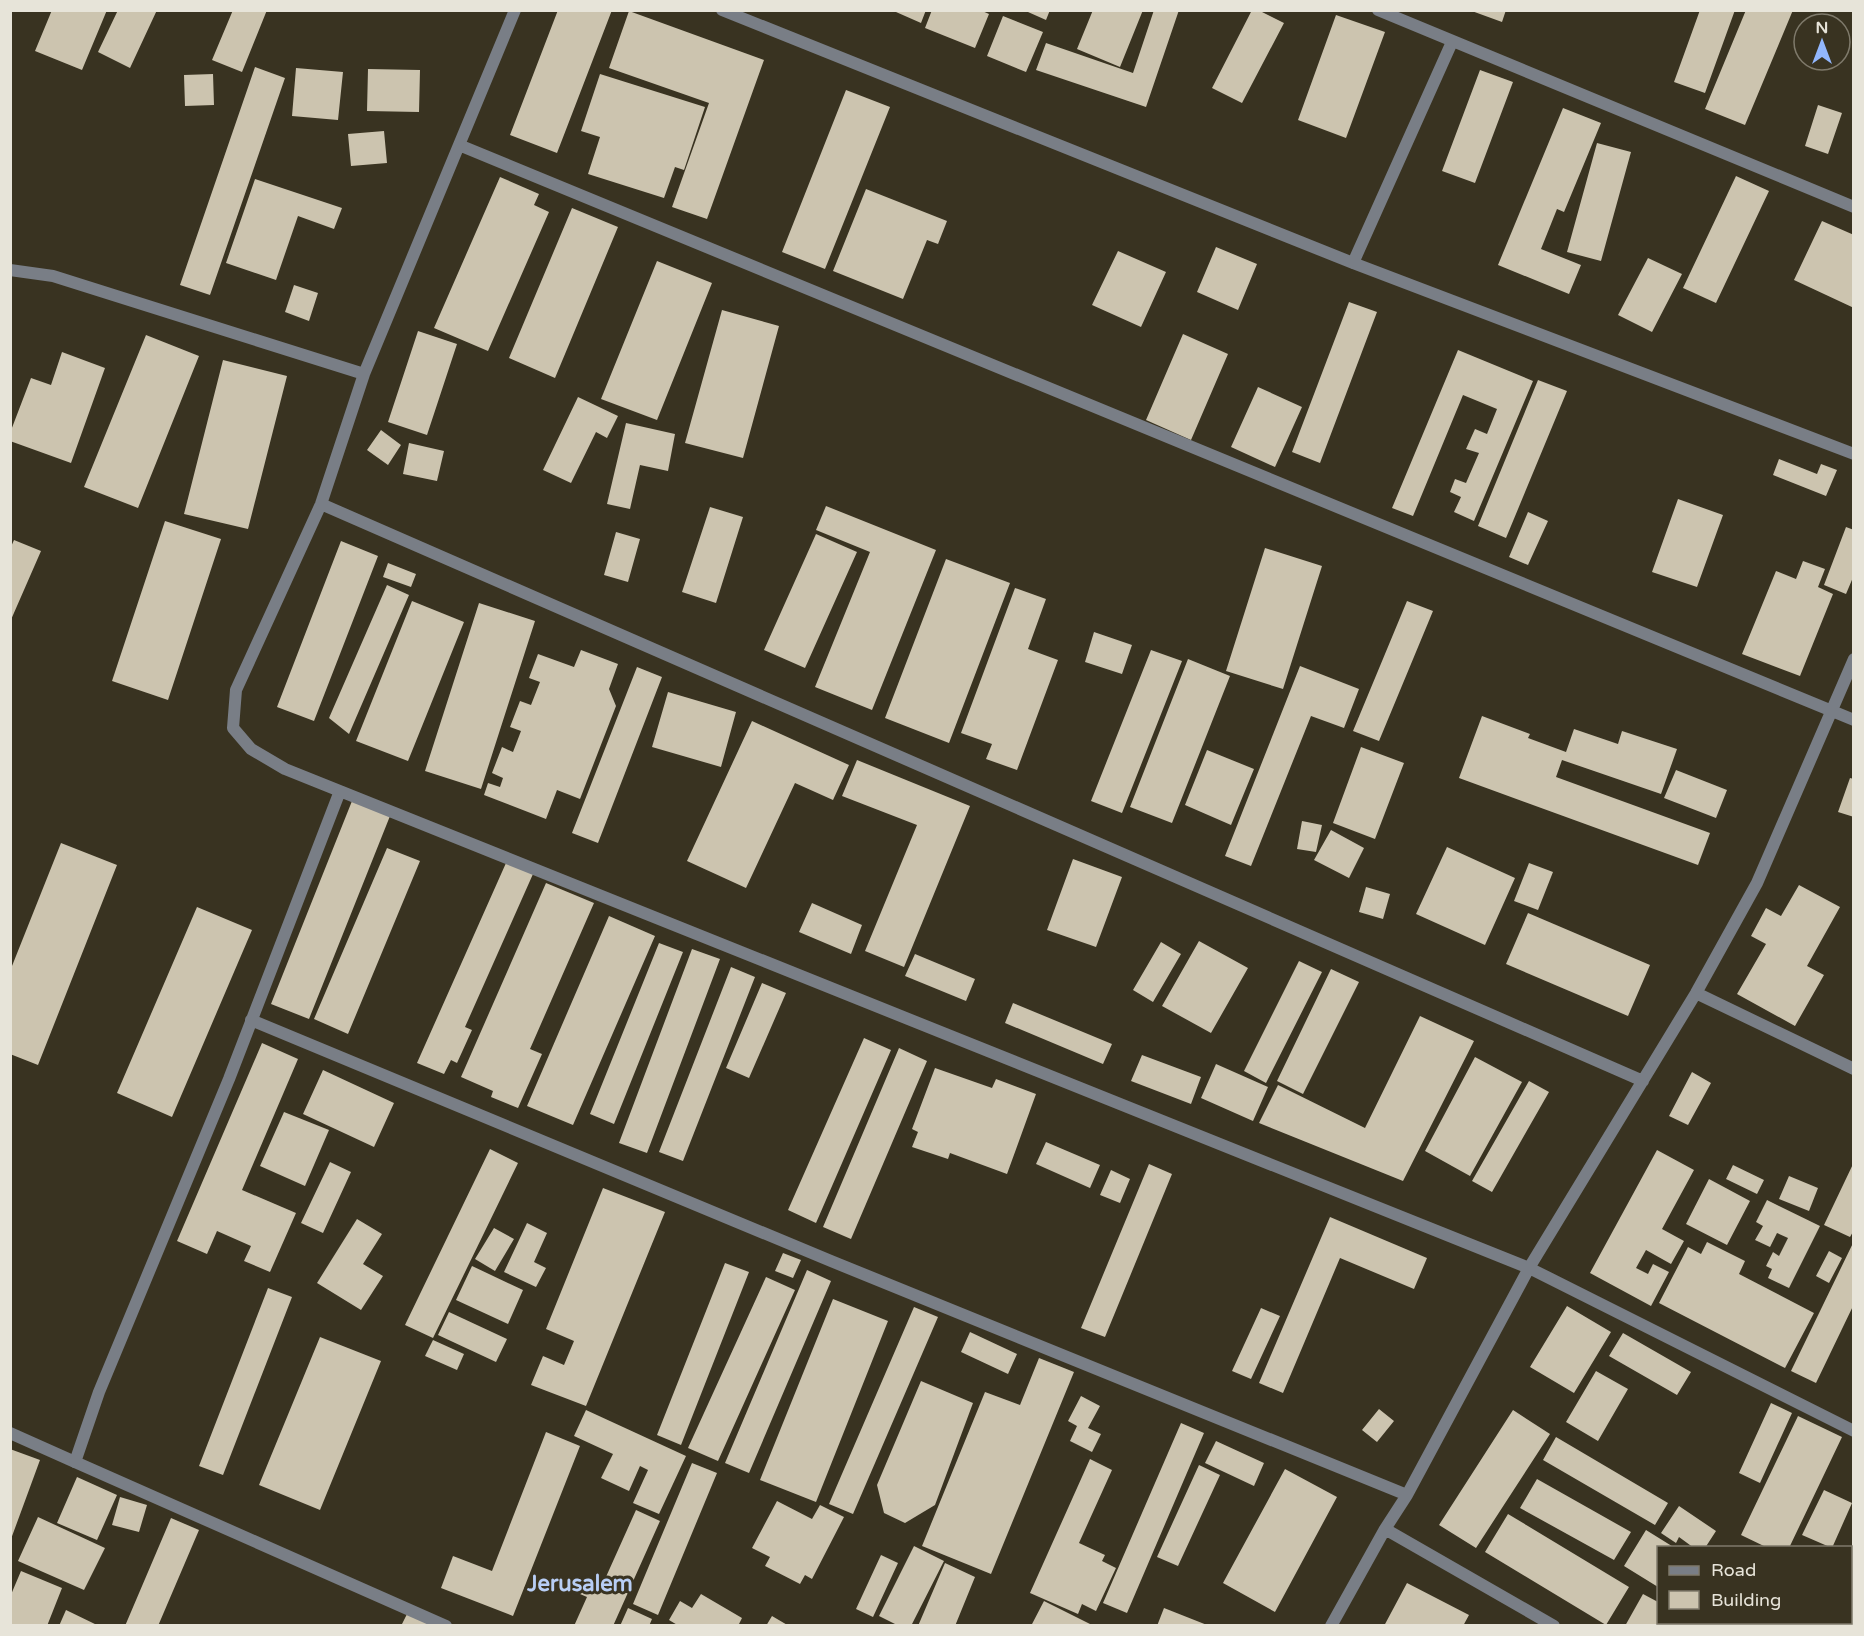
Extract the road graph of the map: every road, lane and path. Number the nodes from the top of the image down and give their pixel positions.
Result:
1 (515, 10) edge
2 (722, 10) edge
3 (1378, 10) edge
4 (1452, 42) junction
5 (459, 145) junction
6 (1854, 207) edge
7 (1353, 263) junction
8 (10, 270) edge
9 (364, 374) junction
10 (1854, 454) edge
11 (321, 504) junction
12 (1854, 659) edge
13 (1829, 711) junction
14 (1854, 720) edge
15 (340, 791) junction
16 (1696, 993) junction
17 (251, 1020) junction
18 (1854, 1070) edge
19 (1643, 1081) junction
20 (1529, 1268) junction
21 (1854, 1431) edge
22 (10, 1433) edge
23 (75, 1462) junction
24 (1407, 1496) junction
25 (1385, 1529) junction
26 (446, 1626) edge
27 (1331, 1626) edge
28 (1554, 1626) edge

1 - 5 street
2 - 7 street
3 - 4 street
4 - 6 street
4 - 7 street
5 - 9 street
5 - 13 street
7 - 10 street
8 - 9 street
9 - 11 street
11 - 15 street
11 - 19 street
12 - 13 street
13 - 14 street
13 - 16 street
15 - 17 street
15 - 20 street
16 - 18 street
16 - 19 street
17 - 23 street
17 - 24 street
19 - 20 street
20 - 21 street
20 - 24 street
22 - 23 street
23 - 26 street
24 - 25 street
25 - 27 street
25 - 28 street

